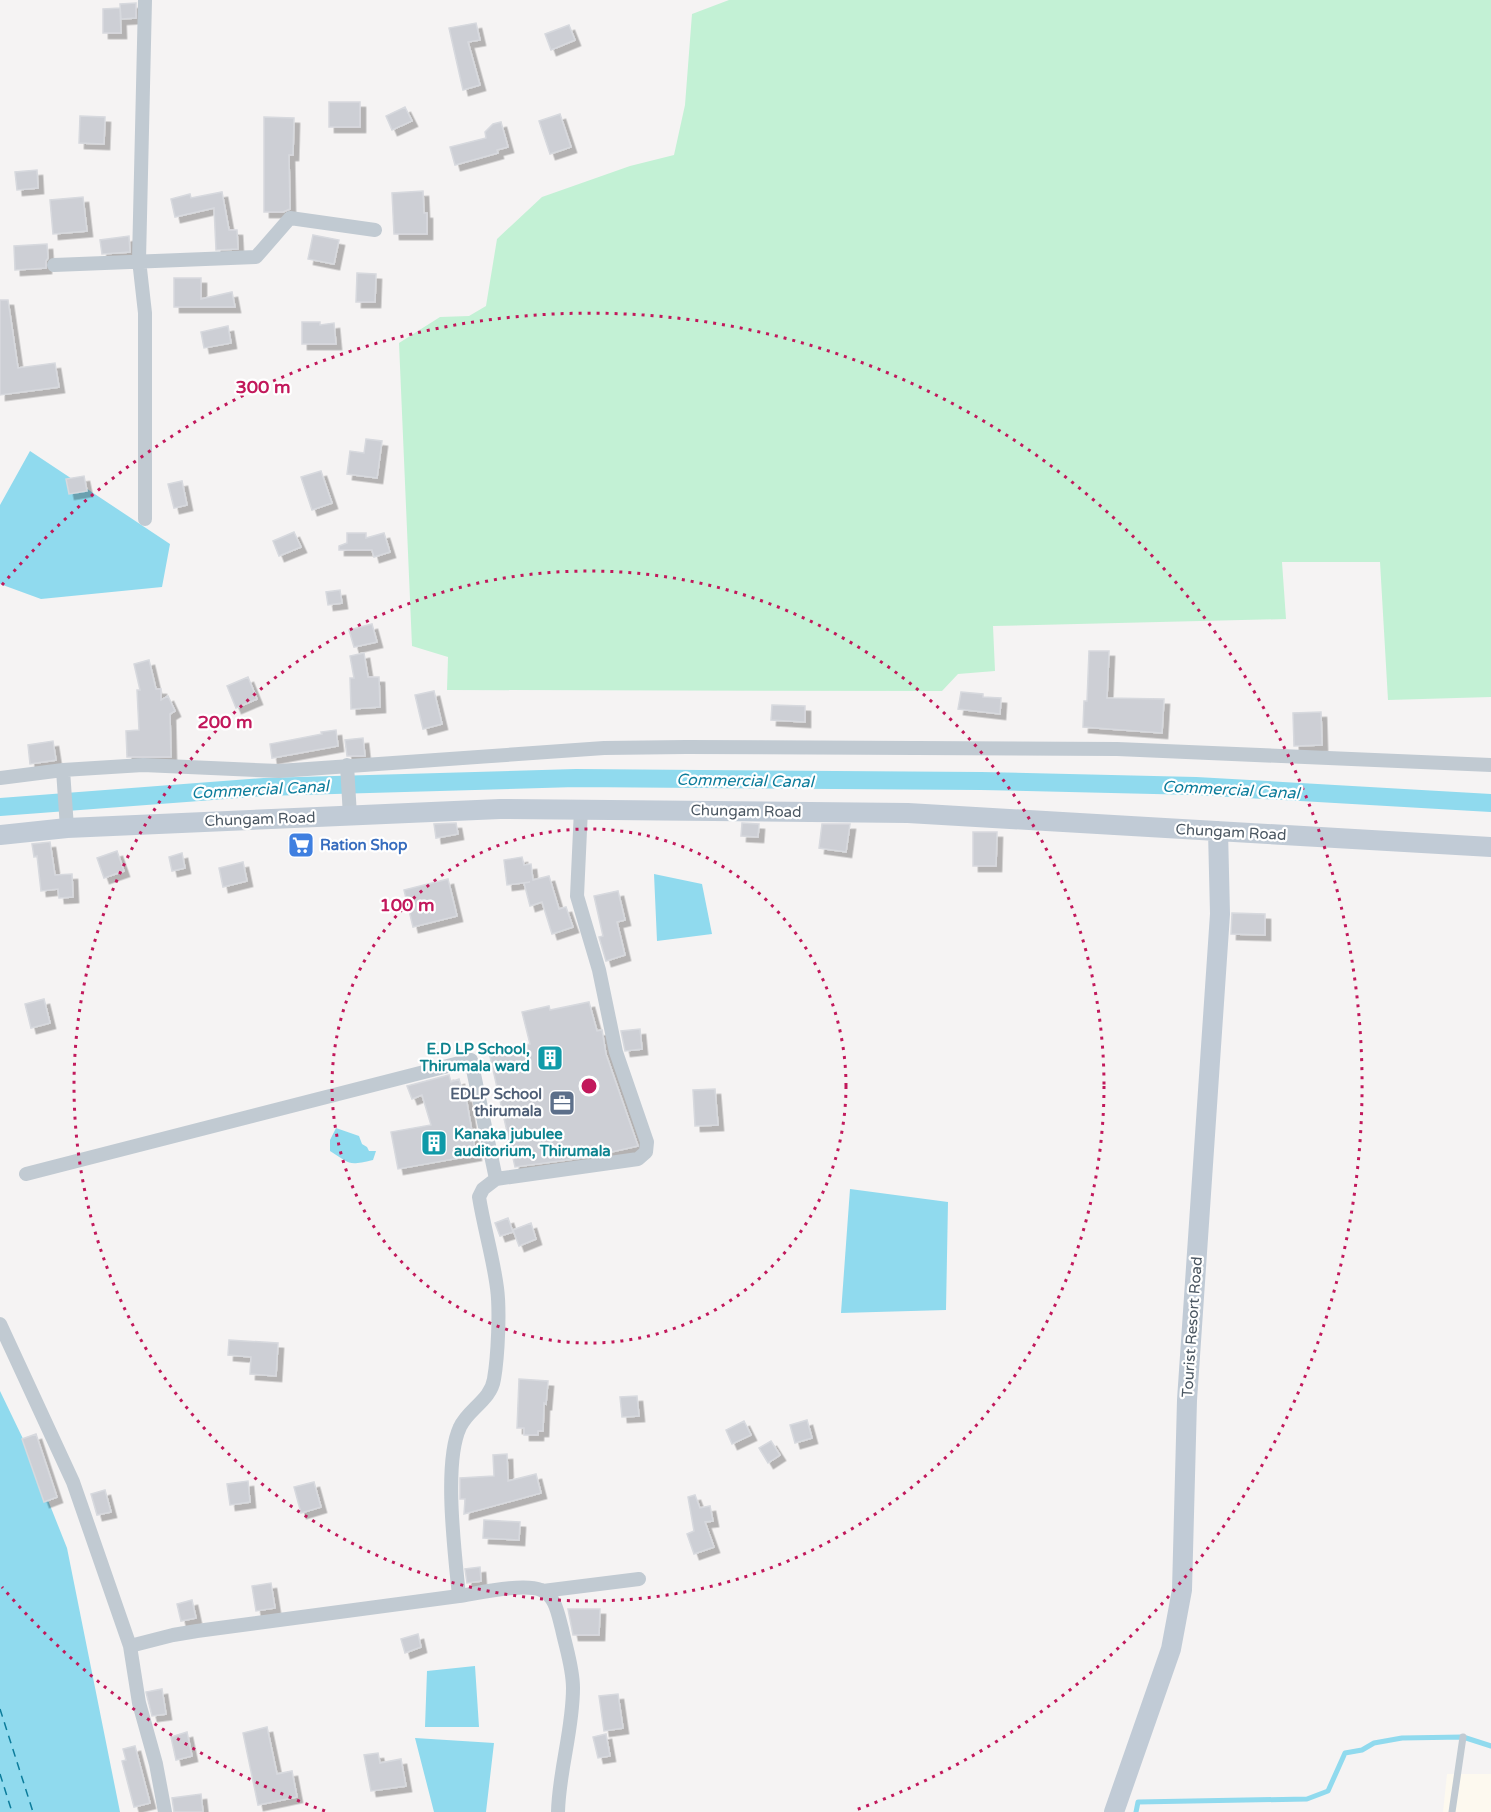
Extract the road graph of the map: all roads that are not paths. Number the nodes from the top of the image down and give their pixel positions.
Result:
1 (145, 0) edge
2 (375, 230) dead end
3 (139, 260) junction
4 (54, 265) dead end
5 (145, 519) dead end
6 (347, 765) junction
7 (1491, 765) edge
8 (63, 770) junction
9 (0, 778) edge
10 (581, 809) junction
11 (350, 816) junction
12 (67, 828) junction
13 (1218, 831) junction
14 (0, 835) edge
15 (1491, 847) edge
16 (26, 1174) dead end
17 (496, 1179) junction
18 (0, 1324) edge
19 (639, 1579) dead end
20 (543, 1590) junction
21 (459, 1596) junction
22 (130, 1647) junction
23 (1463, 1737) dead end
24 (165, 1812) edge
25 (558, 1812) edge
26 (1114, 1812) edge
27 (1452, 1812) edge

1 - 3 street
2 - 3 street
3 - 4 street
3 - 5 street
6 - 7 street
6 - 8 street
6 - 11 street
8 - 9 street
8 - 12 street
10 - 11 main road, Chungam Road
10 - 13 main road, Chungam Road
10 - 17 street
11 - 12 main road, Chungam Road
12 - 14 main road, Chungam Road
13 - 15 main road, Chungam Road
13 - 26 main road, Tourist Resort Road
16 - 17 street
17 - 21 street
18 - 22 street
19 - 20 street
20 - 21 street
20 - 25 street
21 - 22 street
22 - 24 street
23 - 27 lane

